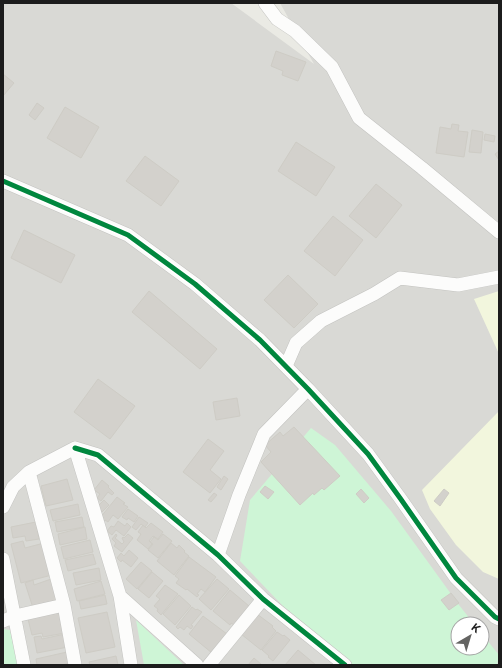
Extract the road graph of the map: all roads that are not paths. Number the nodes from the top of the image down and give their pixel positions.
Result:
1 (265, 3) edge
2 (3, 181) edge
3 (499, 232) edge
4 (499, 277) edge
5 (286, 366) junction
6 (308, 389) junction
7 (75, 448) junction
8 (29, 472) junction
9 (3, 507) edge
10 (218, 555) junction
11 (3, 560) edge
12 (120, 596) junction
13 (263, 599) junction
14 (64, 605) junction
15 (9, 619) edge
16 (499, 619) edge
17 (24, 665) edge
18 (75, 665) edge
19 (131, 665) edge
20 (197, 665) edge
21 (209, 665) edge
22 (345, 665) edge

1 - 3 street
2 - 5 street
4 - 5 street
5 - 6 street
6 - 10 street
6 - 16 street
7 - 8 street
7 - 10 street
7 - 12 street
8 - 9 street
8 - 14 street
10 - 13 street
11 - 15 street
12 - 19 street
12 - 20 street
13 - 21 street
13 - 22 street
14 - 15 street
14 - 18 street
15 - 17 street

